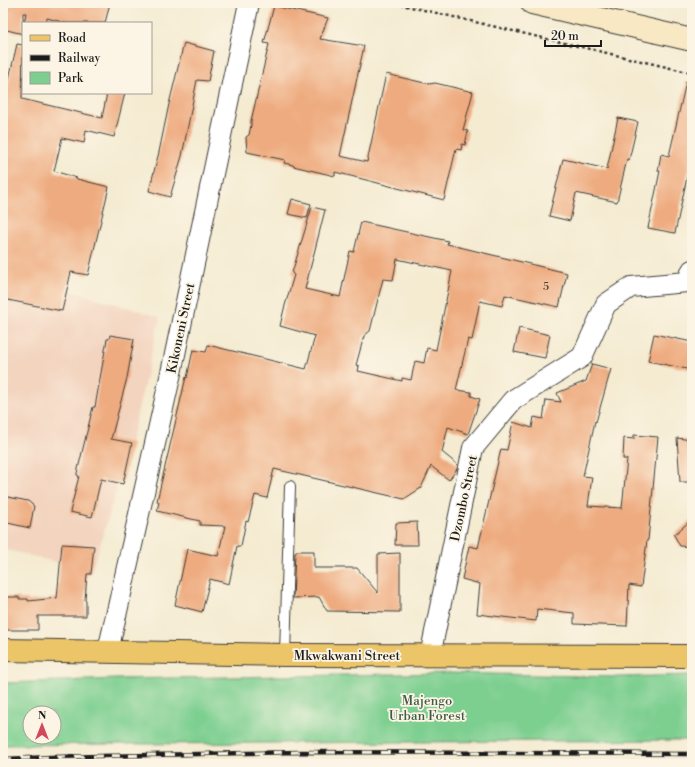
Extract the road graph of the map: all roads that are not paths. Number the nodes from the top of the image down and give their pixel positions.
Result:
1 (249, 3) edge
2 (532, 3) edge
3 (580, 8) edge
4 (692, 40) edge
5 (692, 270) edge
6 (290, 486) dead end
7 (3, 650) edge
8 (108, 652) junction
9 (285, 655) junction
10 (430, 656) junction
11 (692, 656) edge

1 - 8 street, Kikoneni Street
2 - 3 main road
3 - 4 main road
5 - 10 street, Dzombo Street
6 - 9 lane
7 - 8 main road, Mkwakwani Street
8 - 9 main road, Mkwakwani Street
9 - 10 main road, Mkwakwani Street
10 - 11 main road, Mkwakwani Street

